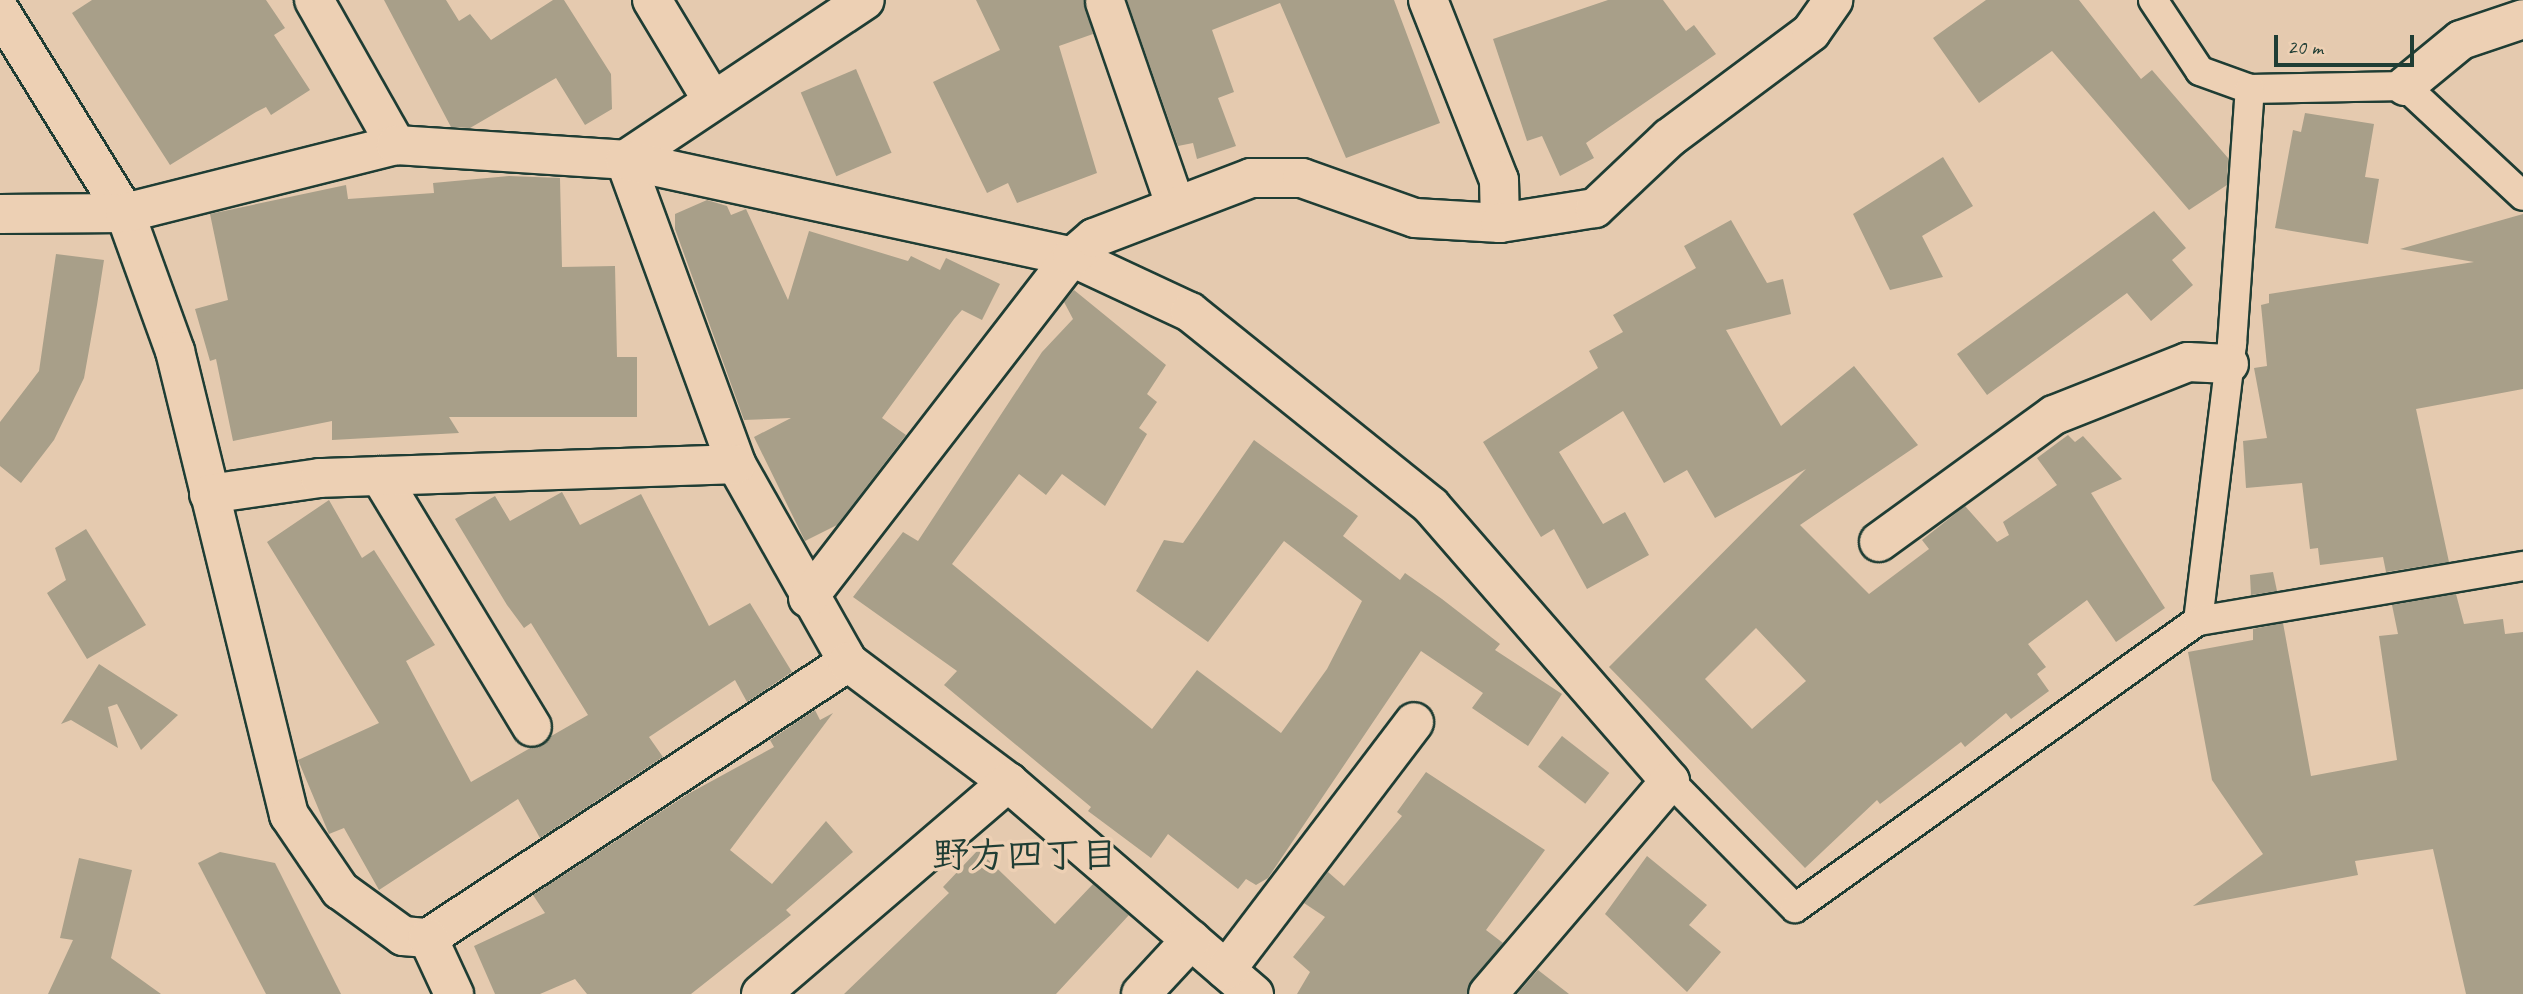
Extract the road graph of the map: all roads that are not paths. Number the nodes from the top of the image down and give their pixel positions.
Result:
1 (314, 0) edge
2 (652, 0) edge
3 (865, 0) edge
4 (1833, 0) edge
5 (2153, 0) edge
6 (1105, 2) edge
7 (1442, 6) edge
8 (0, 11) edge
9 (2523, 19) edge
10 (2405, 86) junction
11 (2250, 89) junction
12 (712, 100) junction
13 (396, 145) junction
14 (625, 160) junction
15 (2523, 196) edge
16 (1175, 204) junction
17 (125, 213) junction
18 (0, 214) edge
19 (1500, 223) junction
20 (1072, 257) junction
21 (2229, 364) junction
22 (736, 464) junction
23 (380, 476) junction
24 (209, 494) junction
25 (1879, 542) dead end
26 (2523, 566) edge
27 (808, 598) junction
28 (2198, 621) junction
29 (848, 663) junction
30 (1413, 722) dead end
31 (532, 727) dead end
32 (1670, 781) junction
33 (1008, 782) junction
34 (428, 938) junction
35 (1191, 940) junction
36 (1240, 982) edge
37 (454, 994) edge
38 (761, 994) edge
39 (1141, 994) edge
40 (1488, 994) edge

1 - 13 street
2 - 12 street
3 - 12 street
4 - 19 street
5 - 11 lane
6 - 16 street
7 - 19 street
8 - 17 street
9 - 10 street
10 - 11 lane
10 - 15 lane
11 - 21 lane
12 - 14 street
13 - 14 street
13 - 17 street
14 - 20 street
14 - 22 street
16 - 19 street
16 - 20 street
17 - 18 street
17 - 24 street
20 - 27 street
20 - 32 street
21 - 25 street
21 - 28 lane
22 - 23 street
22 - 27 street
23 - 24 street
23 - 31 street
24 - 34 street
26 - 28 lane
27 - 29 street
28 - 32 lane
29 - 33 street
29 - 34 street
30 - 36 street
32 - 40 street
33 - 35 street
33 - 38 street
34 - 37 street
35 - 36 street
35 - 39 street

